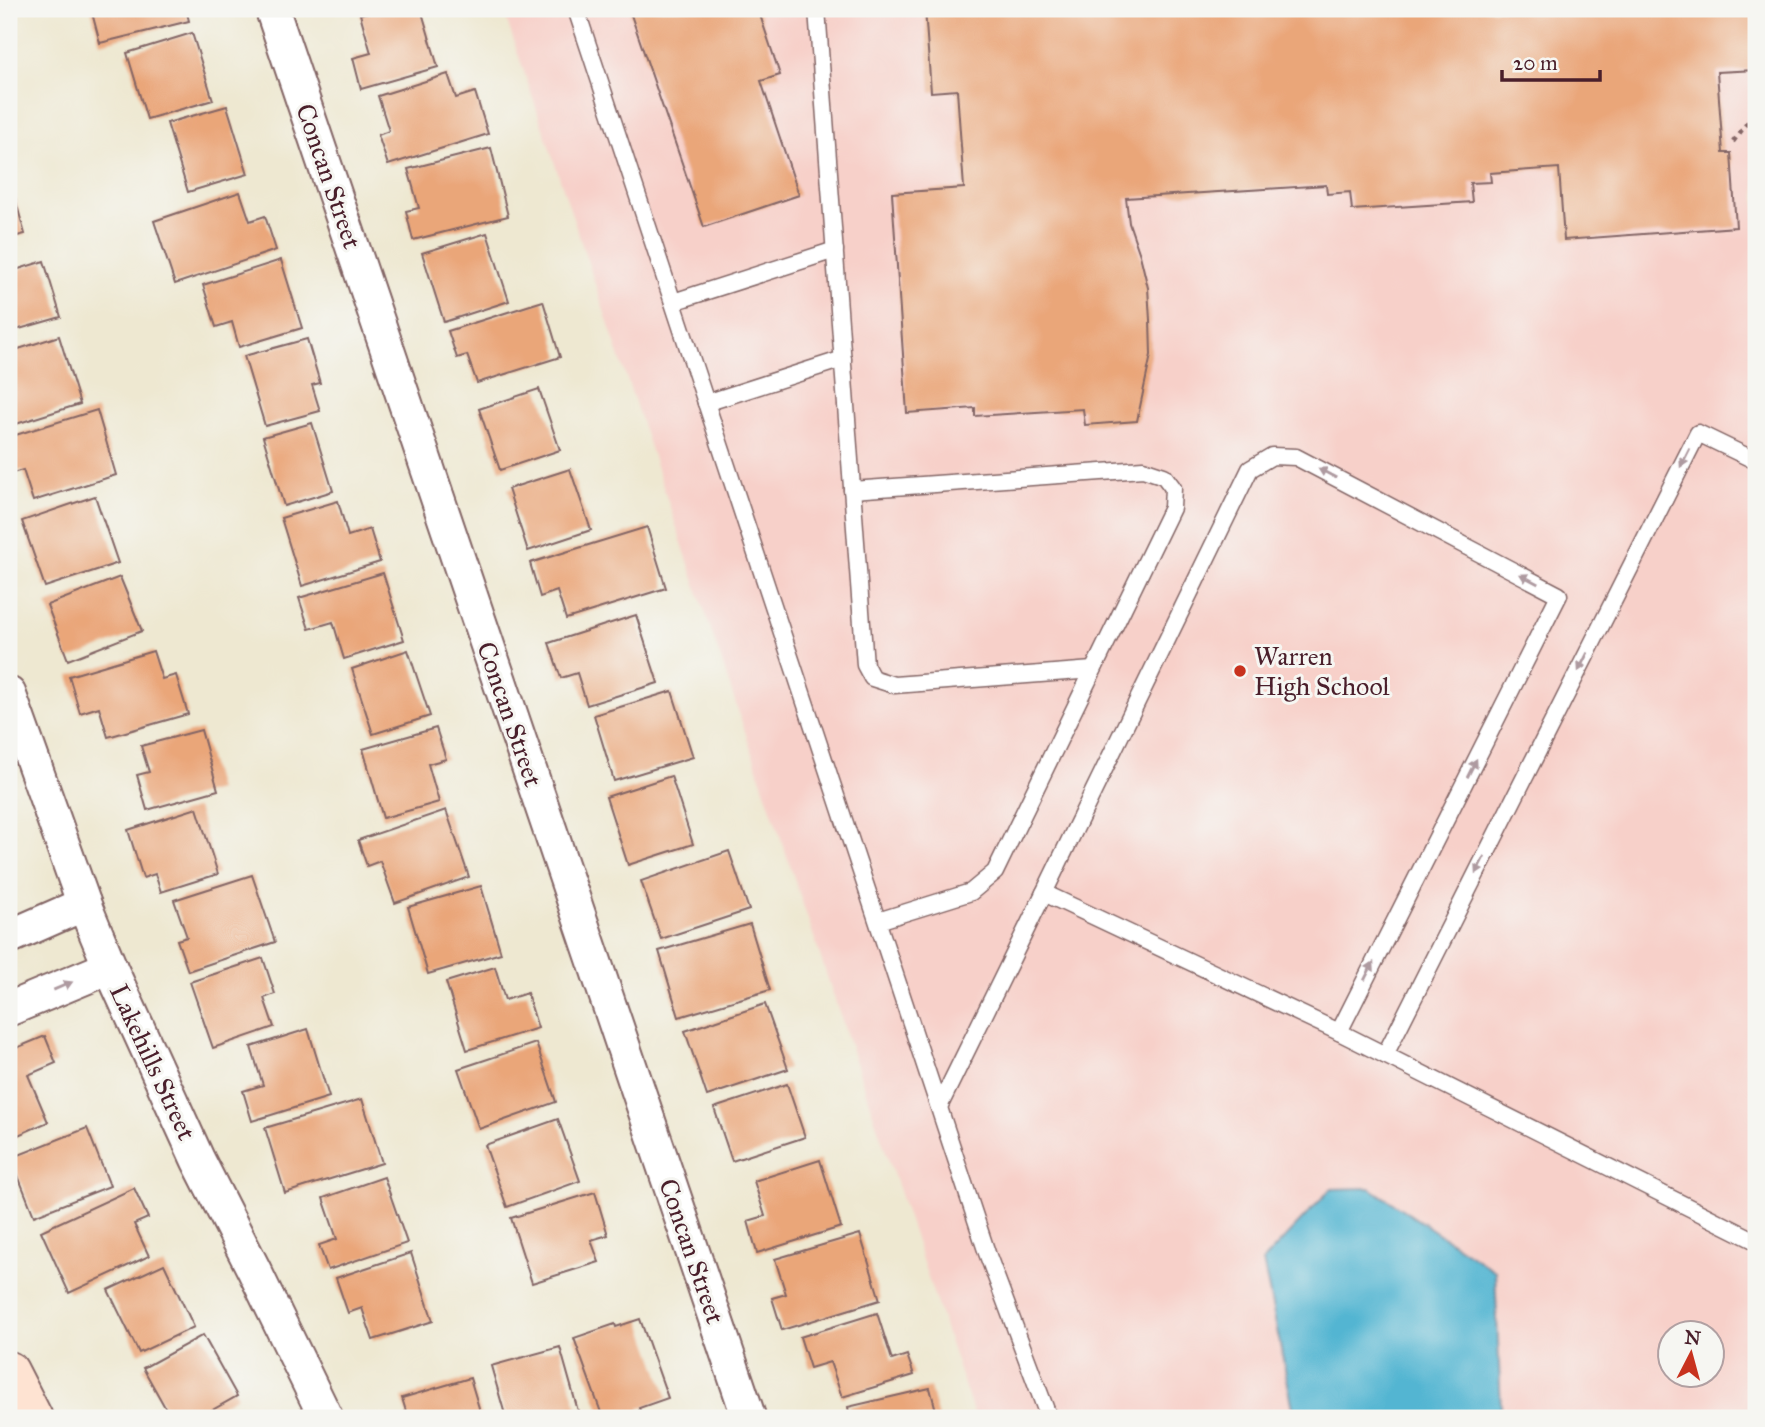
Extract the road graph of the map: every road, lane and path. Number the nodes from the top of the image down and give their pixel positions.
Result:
1 (272, 9) edge
2 (576, 9) edge
3 (817, 9) edge
4 (1756, 111) edge
5 (1733, 142) dead end
6 (835, 250) junction
7 (673, 302) junction
8 (843, 359) junction
9 (706, 403) junction
10 (1756, 461) edge
11 (852, 490) junction
12 (1093, 670) junction
13 (9, 694) edge
14 (1044, 893) junction
15 (84, 904) junction
16 (878, 921) junction
17 (9, 937) edge
18 (110, 967) junction
19 (9, 1009) edge
20 (1339, 1032) junction
21 (1385, 1055) junction
22 (939, 1107) junction
23 (1756, 1241) edge
24 (9, 1371) edge
25 (33, 1418) edge
26 (326, 1418) edge
27 (749, 1418) edge
28 (1049, 1418) edge

1 - 27 street, Concan Street
2 - 7 lane
3 - 6 lane
4 - 5 path
6 - 7 lane
6 - 8 lane
7 - 9 lane
8 - 9 lane
8 - 11 lane
9 - 16 lane
10 -> 21 lane
11 - 12 lane
11 - 12 lane
12 - 16 lane
13 - 15 street, Lakehills Street
14 - 20 lane
20 -> 14 lane
14 - 22 lane
15 - 17 street
15 - 18 street, Lakehills Street
16 - 22 lane
19 -> 18 street
18 - 26 street, Lakehills Street
20 - 21 lane
21 - 23 lane
22 - 28 lane
24 - 25 main road

